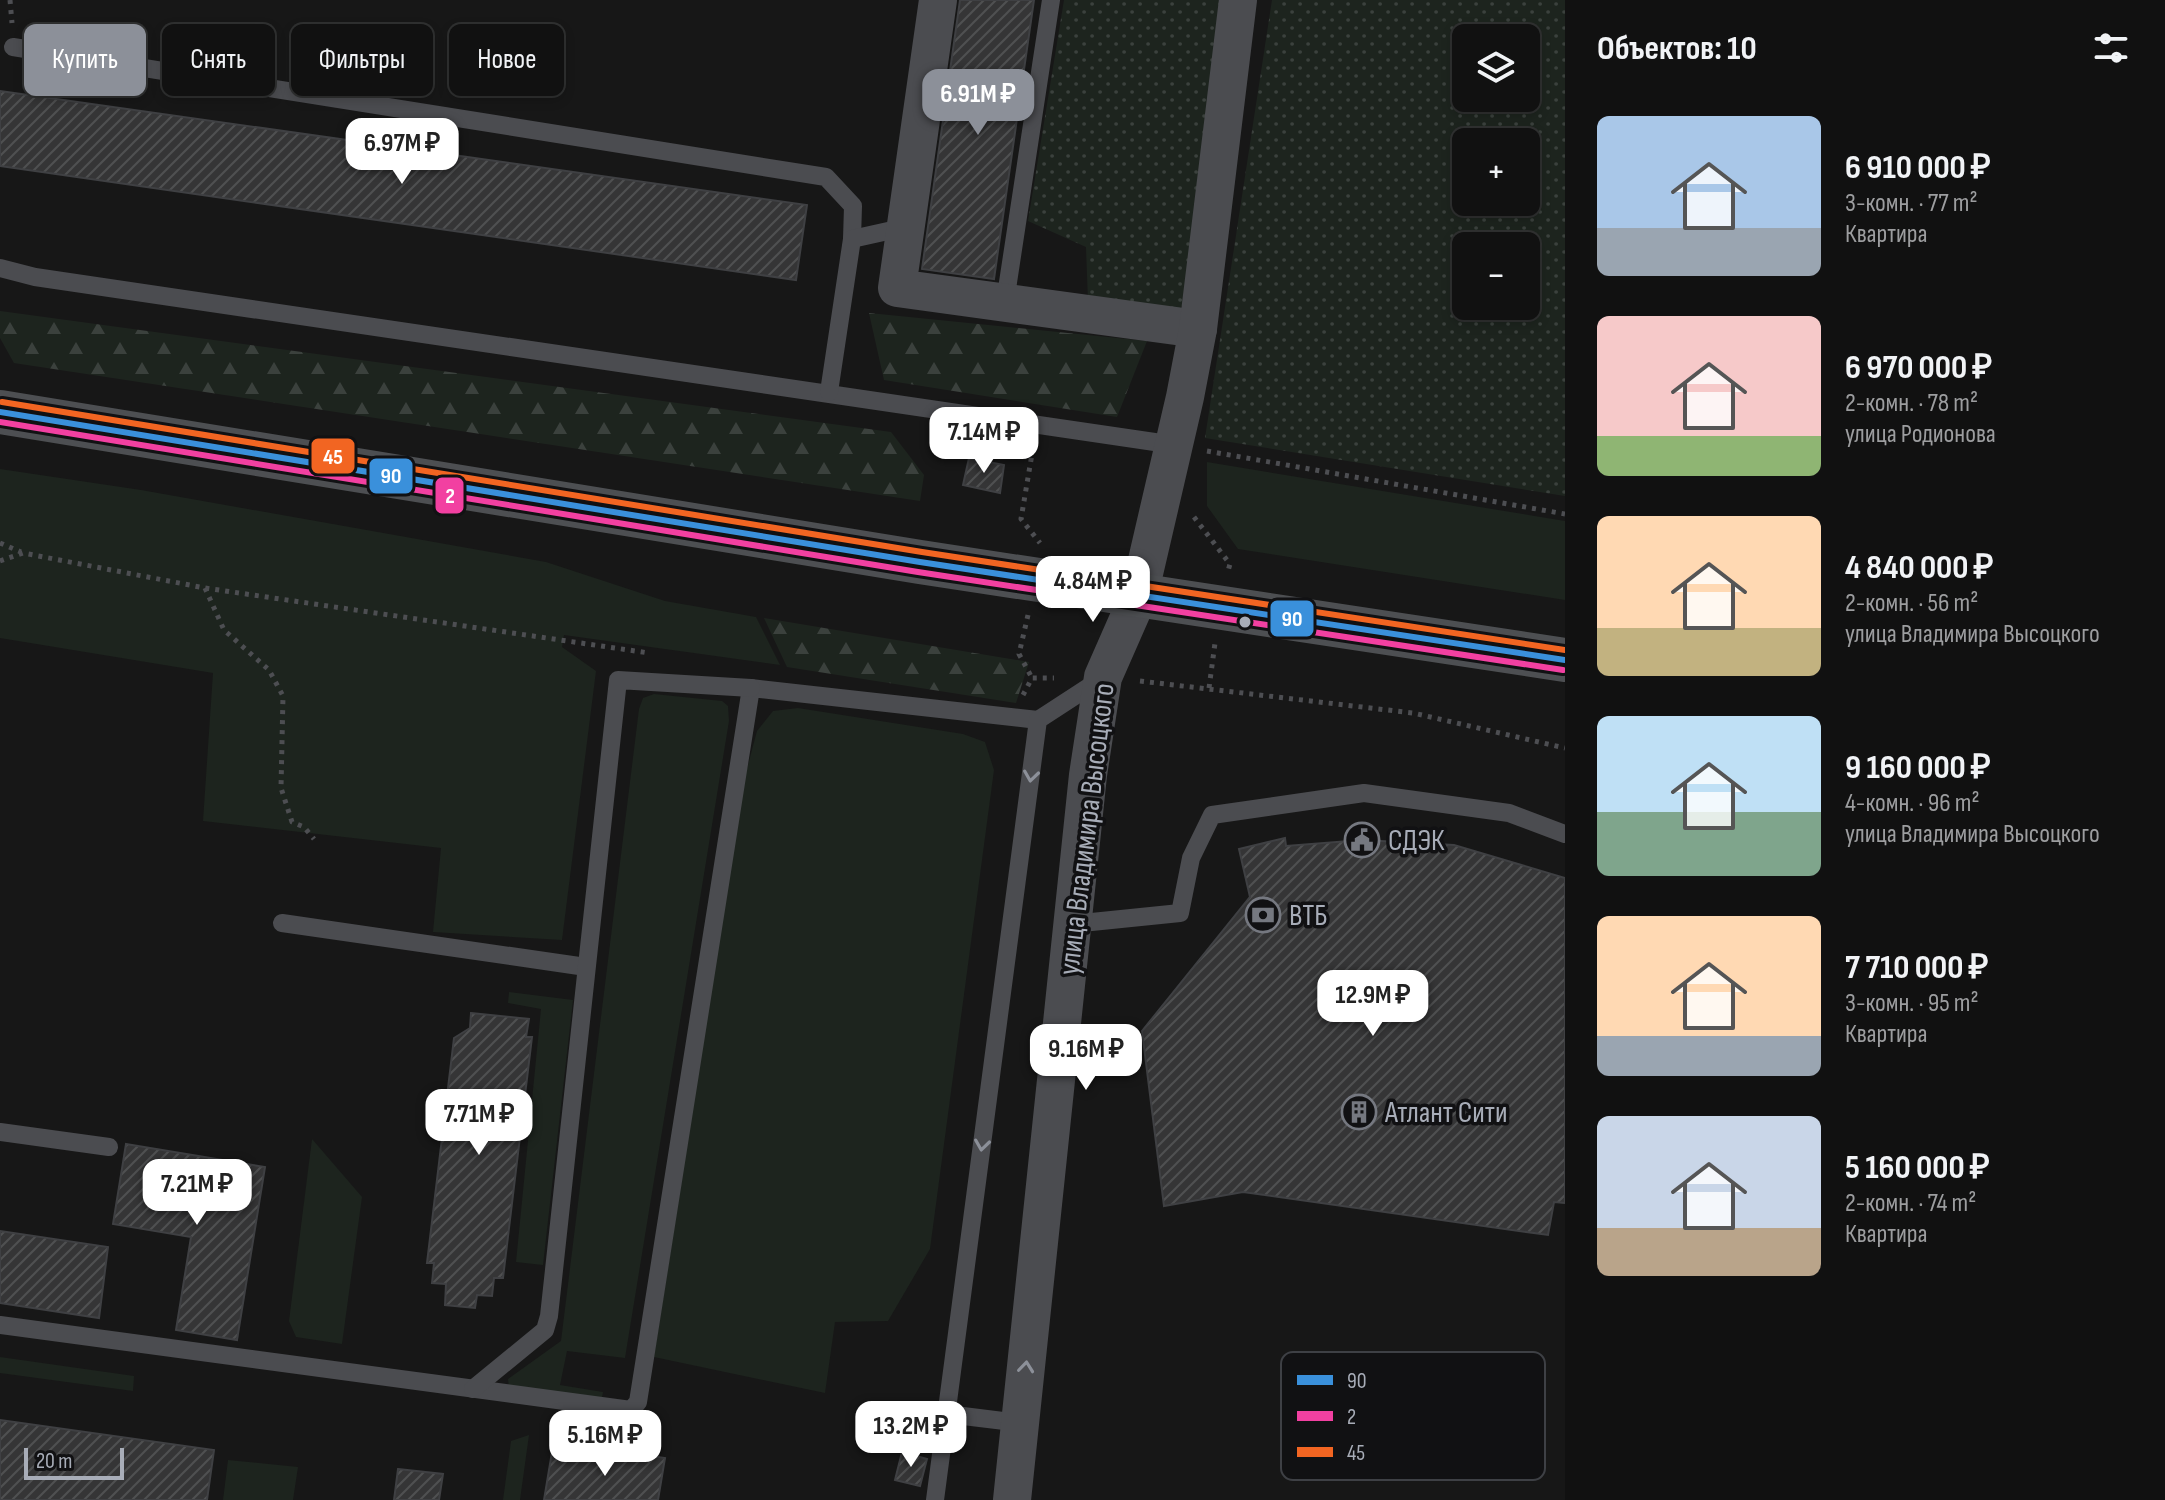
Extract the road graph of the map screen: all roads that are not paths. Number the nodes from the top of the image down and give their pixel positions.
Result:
1 (938, 0) edge
2 (1051, 0) edge
3 (1238, 0) edge
4 (13, 47) dead end
5 (906, 227) junction
6 (852, 239) junction
7 (0, 268) edge
8 (1005, 302) junction
9 (1198, 329) junction
10 (829, 392) junction
11 (0, 412) edge
12 (1175, 445) junction
13 (1139, 595) junction
14 (1565, 660) edge
15 (1103, 677) junction
16 (751, 688) junction
17 (1038, 720) junction
18 (1565, 834) edge
19 (282, 923) dead end
20 (1072, 924) junction
21 (586, 967) junction
22 (0, 1132) edge
23 (109, 1147) dead end
24 (0, 1325) edge
25 (473, 1389) junction
26 (947, 1414) junction
27 (1020, 1423) junction
28 (935, 1500) edge
29 (1012, 1500) edge

1 - 5 street
2 - 8 lane
3 - 9 street, улица Владимира Высоцкого
4 - 6 lane
5 - 6 lane
5 - 8 street
6 - 10 lane
7 - 10 lane
8 - 9 street
9 - 12 street, улица Владимира Высоцкого
10 - 12 lane
11 - 13 main road
12 - 13 street, улица Владимира Высоцкого
13 - 14 main road
13 - 15 street, улица Владимира Высоцкого
15 - 17 lane
15 - 20 street, улица Владимира Высоцкого
16 - 17 lane
16 - 21 lane
16 - 25 lane
17 -> 26 lane
18 - 20 lane
19 - 21 lane
27 -> 20 street, улица Владимира Высоцкого
21 - 25 lane
22 - 23 lane
24 - 25 lane
26 - 27 lane
26 - 28 lane
27 - 29 street, улица Владимира Высоцкого

